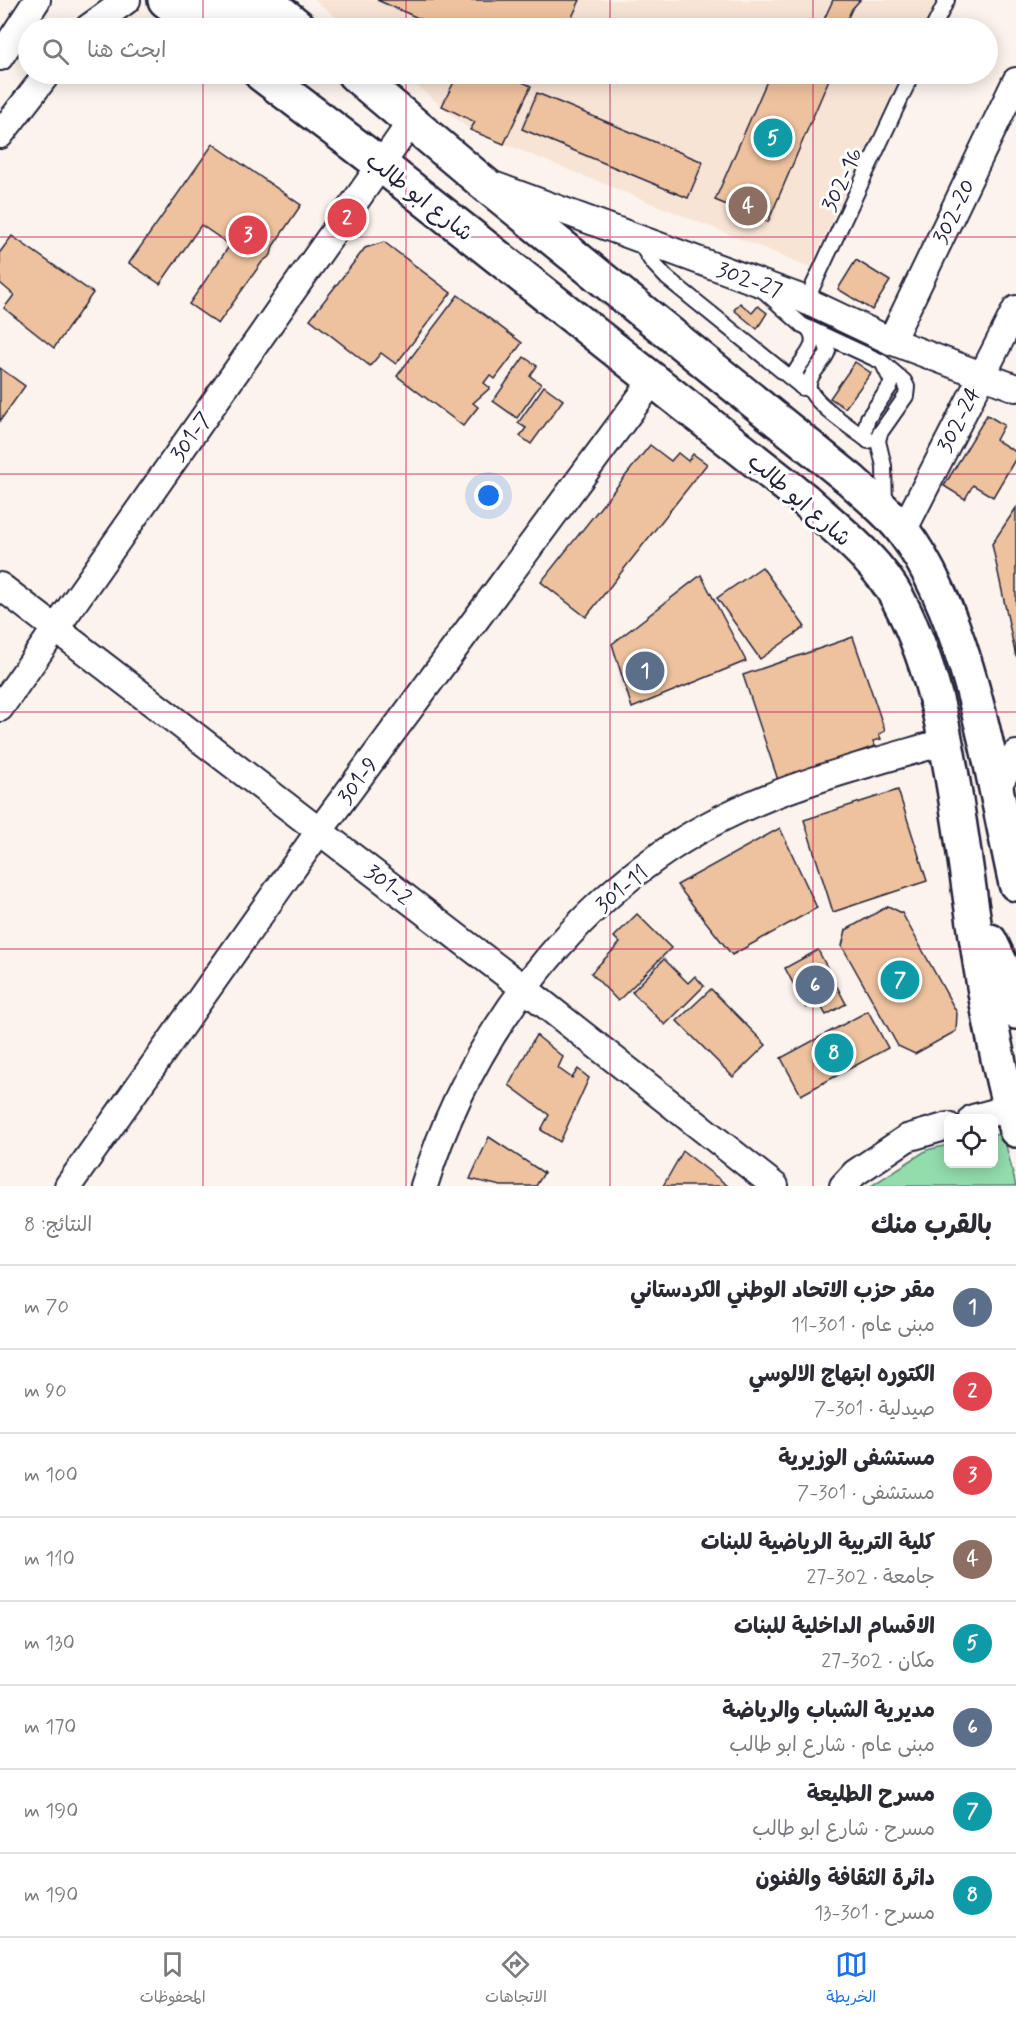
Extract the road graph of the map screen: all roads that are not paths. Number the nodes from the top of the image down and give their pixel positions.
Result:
1 (37, 0) edge
2 (127, 0) edge
3 (165, 0) edge
4 (205, 0) edge
5 (266, 0) edge
6 (946, 0) edge
7 (25, 18) edge
8 (102, 18) edge
9 (189, 18) edge
10 (288, 18) edge
11 (938, 18) edge
12 (18, 29) edge
13 (0, 57) edge
14 (1016, 81) edge
15 (39, 84) edge
16 (274, 84) edge
17 (366, 84) edge
18 (907, 84) edge
19 (411, 122) junction
20 (0, 135) edge
21 (380, 164) junction
22 (480, 180) junction
23 (637, 238) junction
24 (741, 276) junction
25 (806, 301) junction
26 (1016, 309) edge
27 (810, 328) junction
28 (886, 352) junction
29 (981, 375) junction
30 (654, 379) junction
31 (803, 388) junction
32 (1016, 388) edge
33 (816, 400) junction
34 (866, 439) junction
35 (879, 450) junction
36 (897, 526) junction
37 (0, 586) edge
38 (55, 628) junction
39 (0, 708) edge
40 (947, 741) junction
41 (1016, 754) edge
42 (995, 791) junction
43 (320, 830) junction
44 (1016, 884) edge
45 (971, 902) junction
46 (525, 988) junction
47 (1016, 1012) edge
48 (1013, 1119) edge
49 (944, 1127) edge
50 (68, 1186) edge
51 (424, 1186) edge
52 (775, 1186) edge
53 (843, 1186) edge

1 - 7 street
2 - 8 street
3 - 9 main road
4 - 5 main road
5 - 10 main road
6 - 11 lane
12 - 13 street
14 - 28 street, 302-20
15 - 20 street
16 - 21 main road, شارع ابو طالب
17 - 19 main road, شارع ابو طالب
18 - 25 lane, 302-16
19 - 21 street, 301-7
19 - 22 main road, شارع ابو طالب
21 - 30 main road, شارع ابو طالب
21 - 38 street, 301-7
22 - 23 street, 302-27
22 - 36 main road, شارع ابو طالب
23 - 24 street, 302-27
23 - 31 lane
24 - 25 street, 302-27
24 - 27 lane
25 - 28 street, 302-27
26 - 29 street, 302-24
27 - 28 lane
27 - 31 lane
27 - 33 lane
28 - 29 street, 302-27
28 - 34 lane
28 - 35 lane
29 - 32 street, 302-27
29 - 36 street, 302-24
30 - 40 main road, شارع ابو طالب
30 - 43 street, 301-9
31 - 33 lane
33 - 34 lane
34 - 35 lane
35 - 36 lane
36 - 42 main road, شارع ابو طالب
37 - 38 street, 301-2
38 - 39 street, 301-7
38 - 43 street, 301-2
40 - 45 main road, شارع ابو طالب
40 - 46 street, 301-11
41 - 42 street
42 - 44 main road, شارع ابو طالب
43 - 46 street, 301-2
43 - 50 street, 301-9
45 - 47 main road
45 - 48 main road, شارع ابو طالب
46 - 51 street, 301-11
46 - 52 street, 301-2
49 - 53 street

